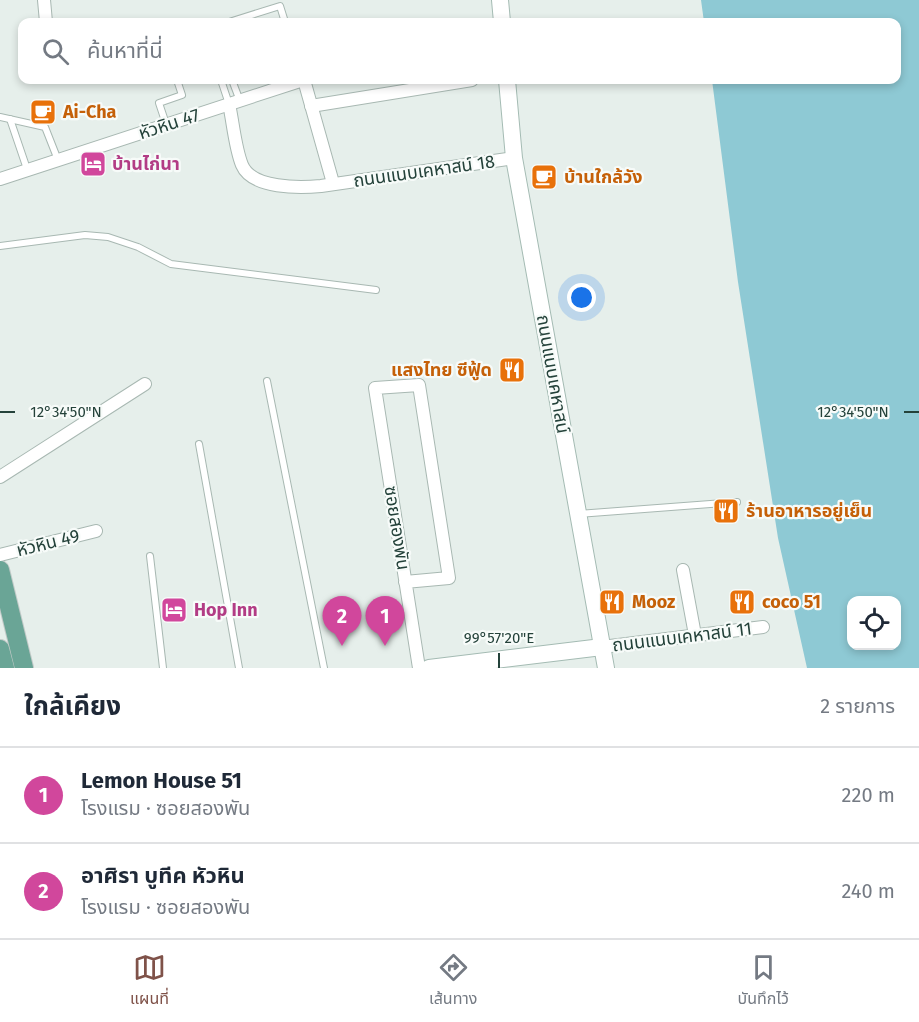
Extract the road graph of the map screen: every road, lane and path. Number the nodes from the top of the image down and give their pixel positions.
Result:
1 (44, 0) edge
2 (500, 0) edge
3 (46, 18) edge
4 (242, 18) edge
5 (284, 18) edge
6 (502, 18) edge
7 (178, 84) edge
8 (223, 84) edge
9 (232, 84) edge
10 (291, 84) edge
11 (304, 84) edge
12 (447, 84) edge
13 (507, 84) edge
14 (234, 103) junction
15 (311, 106) junction
16 (0, 117) edge
17 (10, 119) junction
18 (167, 125) junction
19 (514, 158) junction
20 (58, 161) junction
21 (28, 170) junction
22 (0, 179) edge
23 (333, 183) junction
24 (0, 246) edge
25 (376, 290) dead end
26 (267, 381) dead end
27 (145, 384) dead end
28 (199, 444) dead end
29 (0, 477) edge
30 (737, 502) dead end
31 (578, 514) junction
32 (96, 531) dead end
33 (0, 555) edge
34 (150, 556) dead end
35 (0, 570) edge
36 (682, 570) dead end
37 (405, 582) junction
38 (763, 627) dead end
39 (695, 636) junction
40 (602, 647) junction
41 (0, 649) edge
42 (5, 668) edge
43 (24, 668) edge
44 (163, 668) edge
45 (239, 668) edge
46 (324, 668) edge
47 (419, 668) edge
48 (429, 668) edge
49 (606, 668) edge

1 - 3 street
2 - 6 street
4 - 5 lane
7 - 18 lane
8 - 14 lane
9 - 14 lane
10 - 14 street, หัวหิน 47
11 - 15 street
12 - 15 street
13 - 19 street, ถนนแนบเคหาสน์
14 - 18 street, หัวหิน 47
14 - 23 street, ถนนแนบเคหาสน์ 18
15 - 23 street
16 - 17 lane
17 - 20 lane
17 - 21 lane
18 - 20 street, หัวหิน 47
19 - 23 street, ถนนแนบเคหาสน์ 18
19 - 31 street, ถนนแนบเคหาสน์
20 - 21 street, หัวหิน 47
21 - 22 street, หัวหิน 47
24 - 25 lane
26 - 46 lane
27 - 29 street
28 - 45 lane
30 - 31 lane
31 - 40 street, ถนนแนบเคหาสน์
32 - 33 street, หัวหิน 49
34 - 44 lane
35 - 43 main road
36 - 39 street
37 - 37 street, ซอยสองพัน
37 - 47 street, ซอยสองพัน
38 - 39 street, ถนนแนบเคหาสน์ 11
39 - 40 street, ถนนแนบเคหาสน์ 11
40 - 48 street
40 - 49 street, ถนนแนบเคหาสน์
41 - 42 main road

